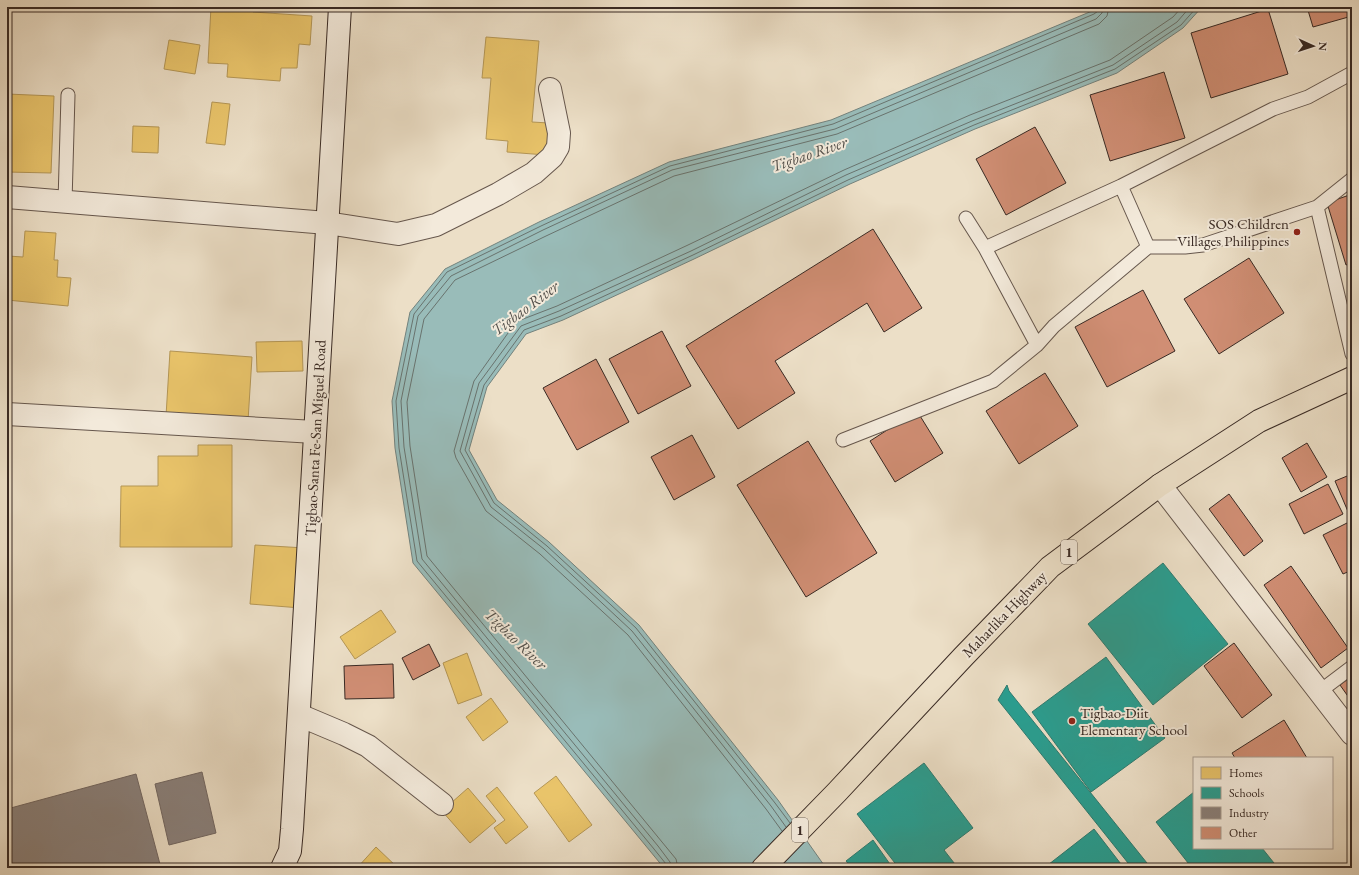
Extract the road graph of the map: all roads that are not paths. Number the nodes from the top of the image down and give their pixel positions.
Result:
1 (340, 7) edge
2 (1352, 73) edge
3 (550, 89) dead end
4 (68, 95) dead end
5 (1352, 179) edge
6 (1121, 186) junction
7 (7, 197) edge
8 (65, 202) junction
9 (1317, 206) junction
10 (966, 218) dead end
11 (327, 223) junction
12 (1148, 247) junction
13 (985, 248) junction
14 (1037, 345) junction
15 (1352, 354) edge
16 (1352, 378) edge
17 (7, 414) edge
18 (315, 432) junction
19 (843, 440) dead end
20 (1160, 485) junction
21 (1352, 667) edge
22 (1319, 692) junction
23 (299, 715) junction
24 (1352, 734) edge
25 (442, 804) dead end
26 (282, 868) edge
27 (763, 868) edge

1 - 11 street, Tigbao-Santa Fe-San Miguel Road
2 - 6 lane
3 - 11 street
4 - 8 lane
5 - 9 lane
6 - 12 lane
6 - 13 lane
7 - 8 street
8 - 11 street
9 - 12 lane
9 - 15 lane
10 - 13 lane
11 - 18 street, Tigbao-Santa Fe-San Miguel Road
12 - 14 lane
13 - 14 lane
14 - 19 lane
16 - 20 highway, Maharlika Highway / 1
17 - 18 street
18 - 23 street, Tigbao-Santa Fe-San Miguel Road
20 - 22 street
20 - 27 highway, Maharlika Highway / 1
21 - 22 lane
22 - 24 street
23 - 25 street
23 - 26 street, Tigbao-Santa Fe-San Miguel Road

